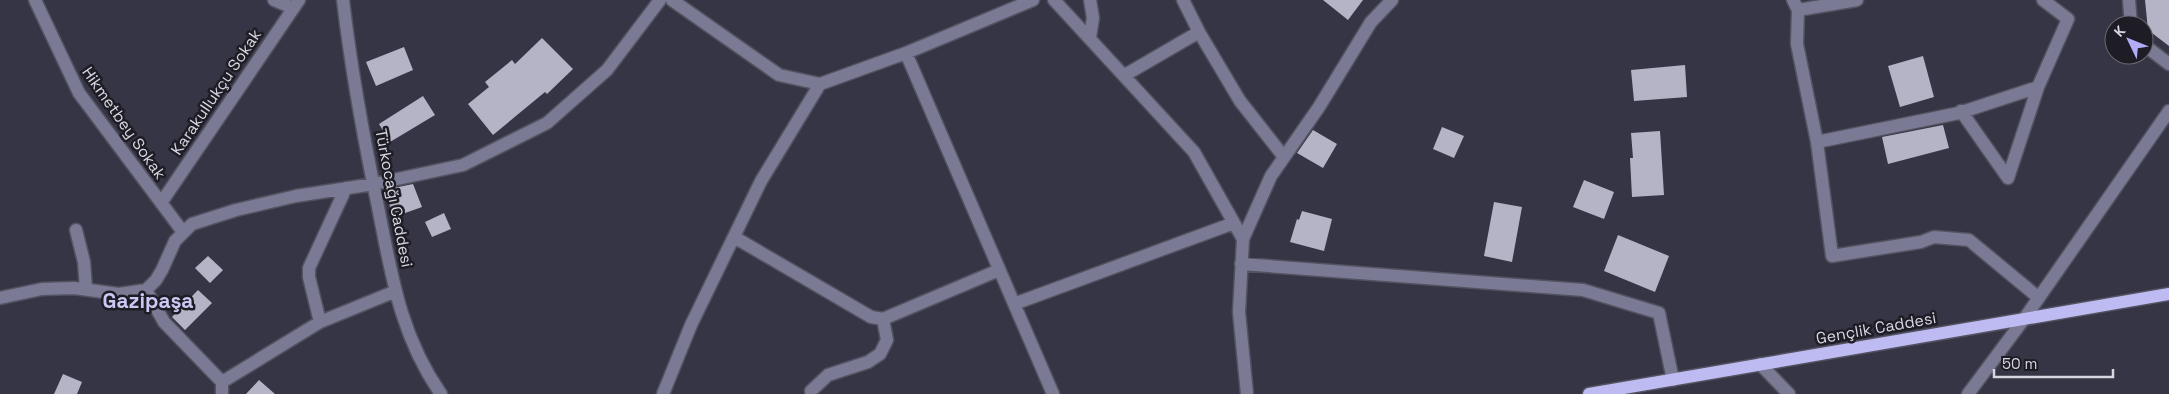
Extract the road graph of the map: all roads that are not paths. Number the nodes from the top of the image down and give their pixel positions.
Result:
1 (35, 0) edge
2 (274, 0) edge
3 (344, 0) edge
4 (660, 0) edge
5 (672, 0) edge
6 (1033, 0) edge
7 (1054, 0) edge
8 (1090, 0) edge
9 (1183, 0) edge
10 (1392, 0) edge
11 (1857, 0) edge
12 (2043, 0) edge
13 (2129, 0) edge
14 (296, 4) edge
15 (1795, 5) edge
16 (2130, 15) edge
17 (1199, 32) junction
18 (1090, 37) junction
19 (906, 53) junction
20 (2154, 53) edge
21 (2169, 64) edge
22 (1125, 75) junction
23 (820, 84) junction
24 (2038, 87) junction
25 (1961, 111) junction
26 (2169, 111) edge
27 (1817, 142) junction
28 (1284, 157) junction
29 (374, 184) junction
30 (346, 188) junction
31 (161, 204) junction
32 (1234, 223) junction
33 (76, 230) dead end
34 (183, 232) junction
35 (734, 236) junction
36 (1243, 239) junction
37 (1241, 264) junction
38 (1000, 270) junction
39 (86, 289) junction
40 (146, 290) junction
41 (396, 292) junction
42 (2169, 294) edge
43 (0, 298) edge
44 (2039, 298) junction
45 (1014, 304) junction
46 (883, 319) junction
47 (2024, 319) junction
48 (320, 322) junction
49 (1760, 364) junction
50 (1673, 380) junction
51 (222, 388) edge
52 (811, 391) dead end
53 (441, 394) edge
54 (663, 394) edge
55 (1053, 394) edge
56 (1247, 394) edge
57 (1589, 394) edge
58 (1788, 394) edge
59 (1968, 394) edge

1 - 31 street, Hikmetbey Sokak
2 - 14 street
3 - 29 street, Türkocağı Caddesi
4 - 29 street
5 - 23 street
6 - 19 street
7 - 18 street
8 - 18 street
9 - 17 street
10 - 28 street
11 - 15 street
12 - 24 street
13 - 16 street
14 - 31 street, Karakullukçu Sokak
15 - 27 street
17 - 22 street
17 - 28 street
18 - 22 street
19 - 23 street
19 - 38 street
20 - 21 street
22 - 32 street
23 - 35 street
24 - 25 street
24 - 25 street
25 - 27 street
26 - 44 street
27 - 44 street
28 - 36 street
29 - 30 street
29 - 41 street, Türkocağı Caddesi
30 - 34 street
30 - 48 street
31 - 34 street, Hikmetbey Sokak
32 - 36 street
32 - 45 street
33 - 39 street
34 - 40 street
35 - 46 street
35 - 54 street
36 - 37 street
37 - 50 street
37 - 56 street
38 - 45 street
38 - 46 street
39 - 40 street
39 - 43 street
40 - 51 street
41 - 48 street
41 - 53 street, Türkocağı Caddesi
42 - 47 main road, Gençlik Caddesi
44 - 47 street
45 - 55 street
46 - 52 street
47 - 49 main road, Gençlik Caddesi
47 - 59 street
48 - 51 street
49 - 50 main road, Gençlik Caddesi
49 - 58 street
50 - 57 main road, Gençlik Caddesi

